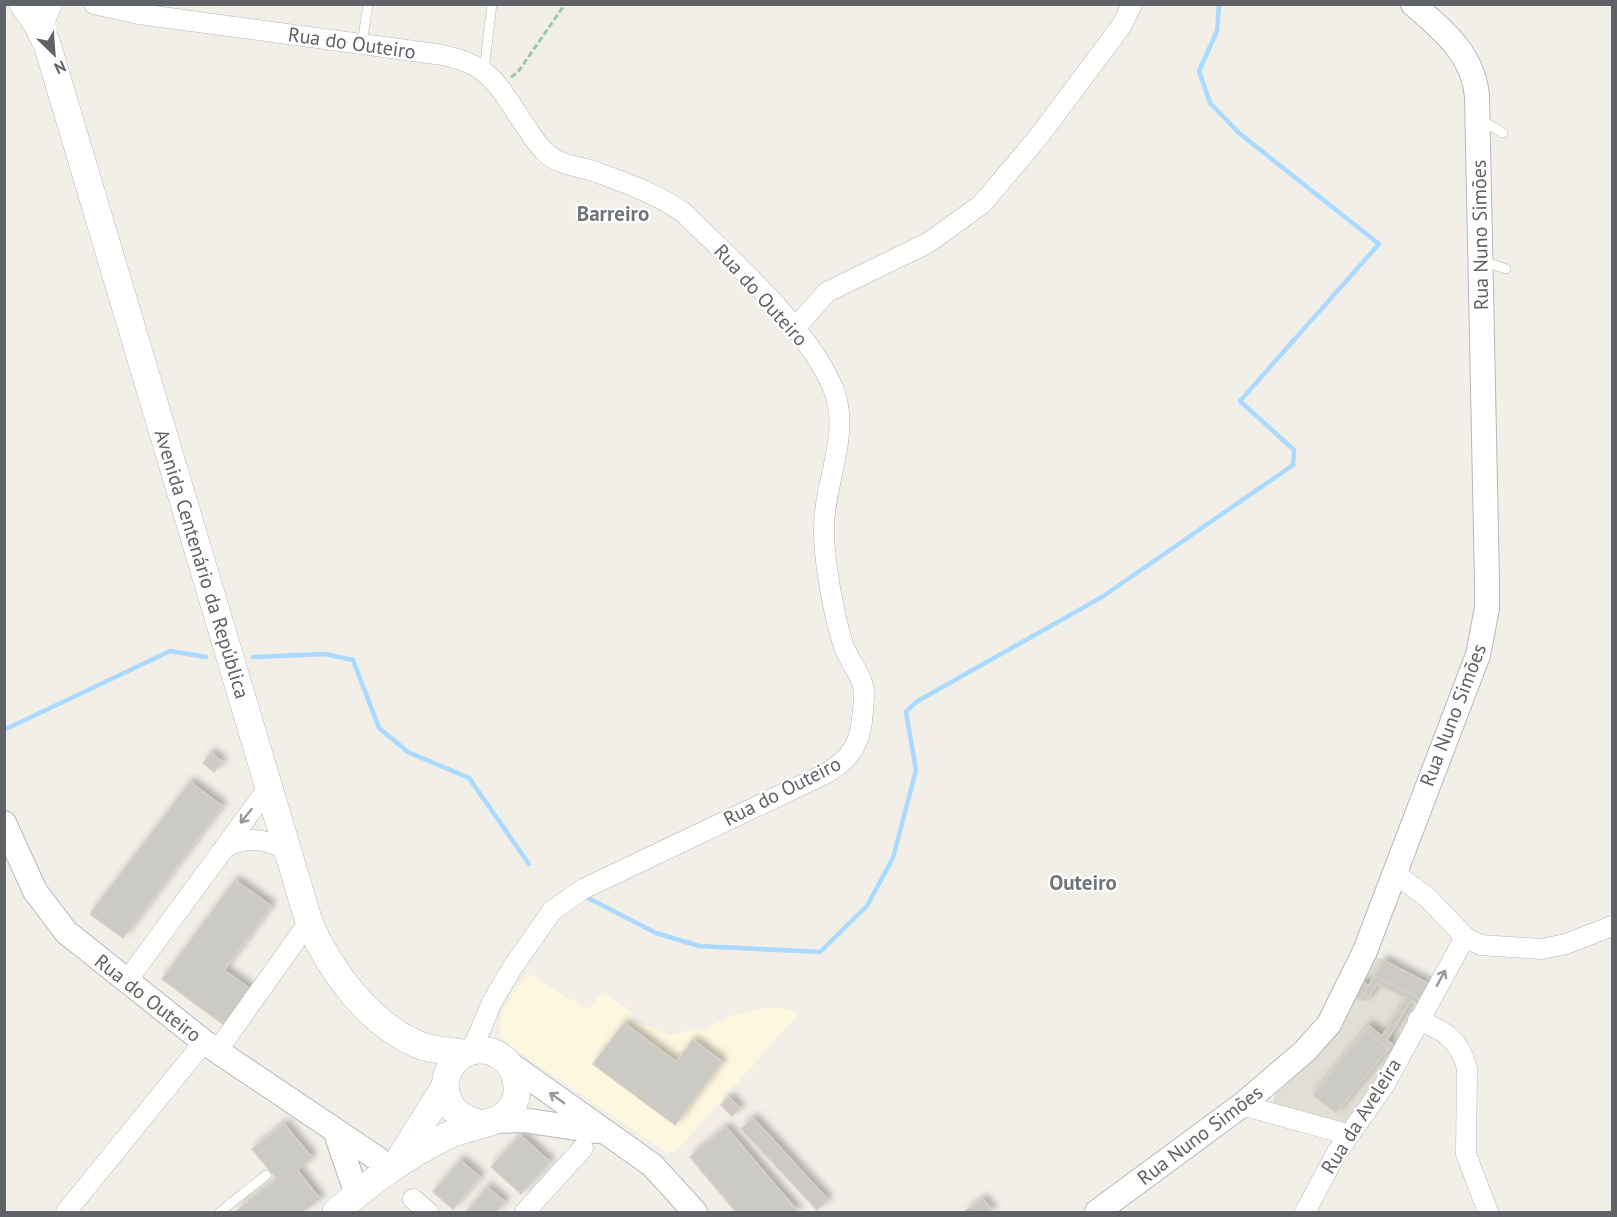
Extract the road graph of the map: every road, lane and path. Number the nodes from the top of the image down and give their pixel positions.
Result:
1 (23, 4) edge
2 (52, 4) edge
3 (94, 4) edge
4 (368, 4) edge
5 (492, 4) edge
6 (565, 4) edge
7 (1132, 4) edge
8 (1413, 4) edge
9 (124, 8) edge
10 (47, 44) junction
11 (362, 44) junction
12 (484, 70) junction
13 (499, 86) junction
14 (1478, 119) junction
15 (1503, 133) dead end
16 (1481, 260) junction
17 (1506, 269) dead end
18 (795, 328) junction
19 (269, 787) junction
20 (4, 823) edge
21 (226, 847) junction
22 (287, 849) junction
23 (1395, 874) junction
24 (309, 922) junction
25 (1612, 926) edge
26 (1465, 937) junction
27 (126, 982) junction
28 (492, 1002) junction
29 (1418, 1020) junction
30 (420, 1046) junction
31 (211, 1047) junction
32 (468, 1053) junction
33 (504, 1059) junction
34 (445, 1084) junction
35 (1242, 1105) junction
36 (487, 1122) junction
37 (604, 1132) junction
38 (336, 1133) junction
39 (1350, 1135) junction
40 (583, 1148) dead end
41 (392, 1166) junction
42 (266, 1175) dead end
43 (359, 1192) junction
44 (413, 1199) dead end
45 (66, 1212) edge
46 (220, 1212) edge
47 (336, 1212) edge
48 (428, 1212) edge
49 (525, 1212) edge
50 (695, 1212) edge
51 (1097, 1212) edge
52 (1305, 1212) edge
53 (1488, 1212) edge

1 - 10 main road, Avenida Centenário da República
2 - 10 street, Avenida Centenário da República
3 - 9 street, Rua do Outeiro
4 - 11 lane
5 - 12 lane
6 - 13 path
7 - 18 street
8 - 14 street, Rua Nuno Simões
9 - 11 street, Rua do Outeiro
10 - 19 main road, Avenida Centenário da República
11 - 12 street, Rua do Outeiro
12 - 13 street, Rua do Outeiro
13 - 18 street, Rua do Outeiro
14 - 15 lane
14 - 16 street, Rua Nuno Simões
16 - 17 lane
16 - 23 street, Rua Nuno Simões
18 - 28 street, Rua do Outeiro
19 -> 21 street
19 - 22 main road, Avenida Centenário da República
20 - 27 street, Rua do Outeiro
21 - 22 street
21 - 27 street
22 - 24 main road, Avenida Centenário da República
23 - 26 street
23 - 35 street, Rua Nuno Simões
24 - 30 main road, Avenida Centenário da República
24 - 31 street
25 - 26 street
29 -> 26 street, Rua da Aveleira
27 - 31 street, Rua do Outeiro
28 - 32 street, Rua do Outeiro
28 - 33 street, Rua do Outeiro
29 - 39 street, Rua da Aveleira
29 - 53 street
30 - 32 main road, Avenida Centenário da República
30 - 34 main road, Avenida Centenário da República
31 - 38 street, Rua do Outeiro
31 - 45 street
32 - 33 main road
32 - 34 main road
33 - 36 main road
37 -> 33 street
34 - 36 main road
34 - 41 main road
35 - 39 street
35 - 51 street, Rua Nuno Simões
36 - 37 street
36 - 41 main road
37 - 50 street
38 - 41 street, Rua do Outeiro
38 - 43 street
39 - 52 street, Rua da Aveleira
40 - 49 street
41 - 43 main road
42 - 46 lane
43 - 47 main road
44 - 48 street

